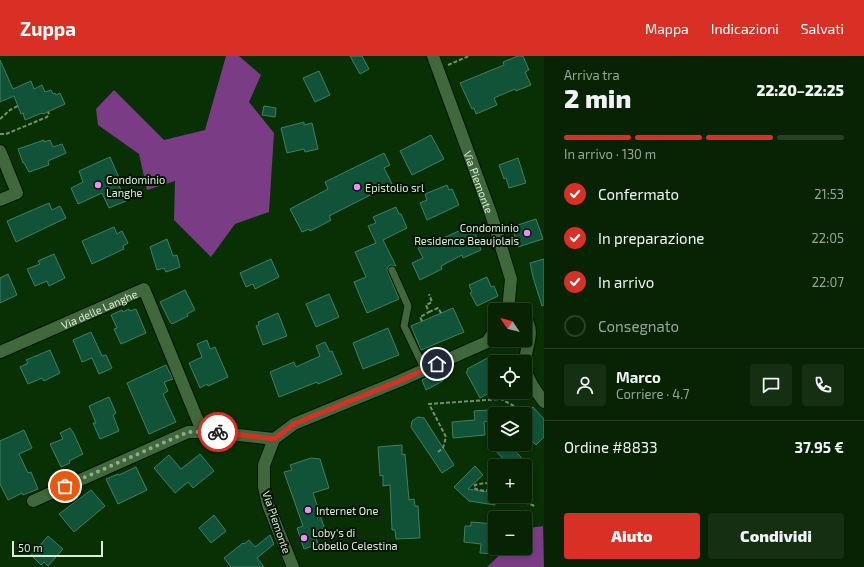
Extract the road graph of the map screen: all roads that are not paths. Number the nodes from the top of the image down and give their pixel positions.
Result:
1 (434, 56) edge
2 (0, 151) edge
3 (0, 200) edge
4 (392, 270) dead end
5 (509, 303) edge
6 (488, 340) edge
7 (528, 347) edge
8 (0, 352) edge
9 (425, 370) junction
10 (544, 402) edge
11 (202, 431) junction
12 (274, 439) junction
13 (33, 500) dead end
14 (293, 567) edge

1 - 5 street, Via Piemonte
2 - 3 street
4 - 9 lane
6 - 9 street
7 - 10 street
8 - 11 street, Via delle Langhe
9 - 12 street
11 - 12 street
11 - 13 street
12 - 14 street, Via Piemonte

